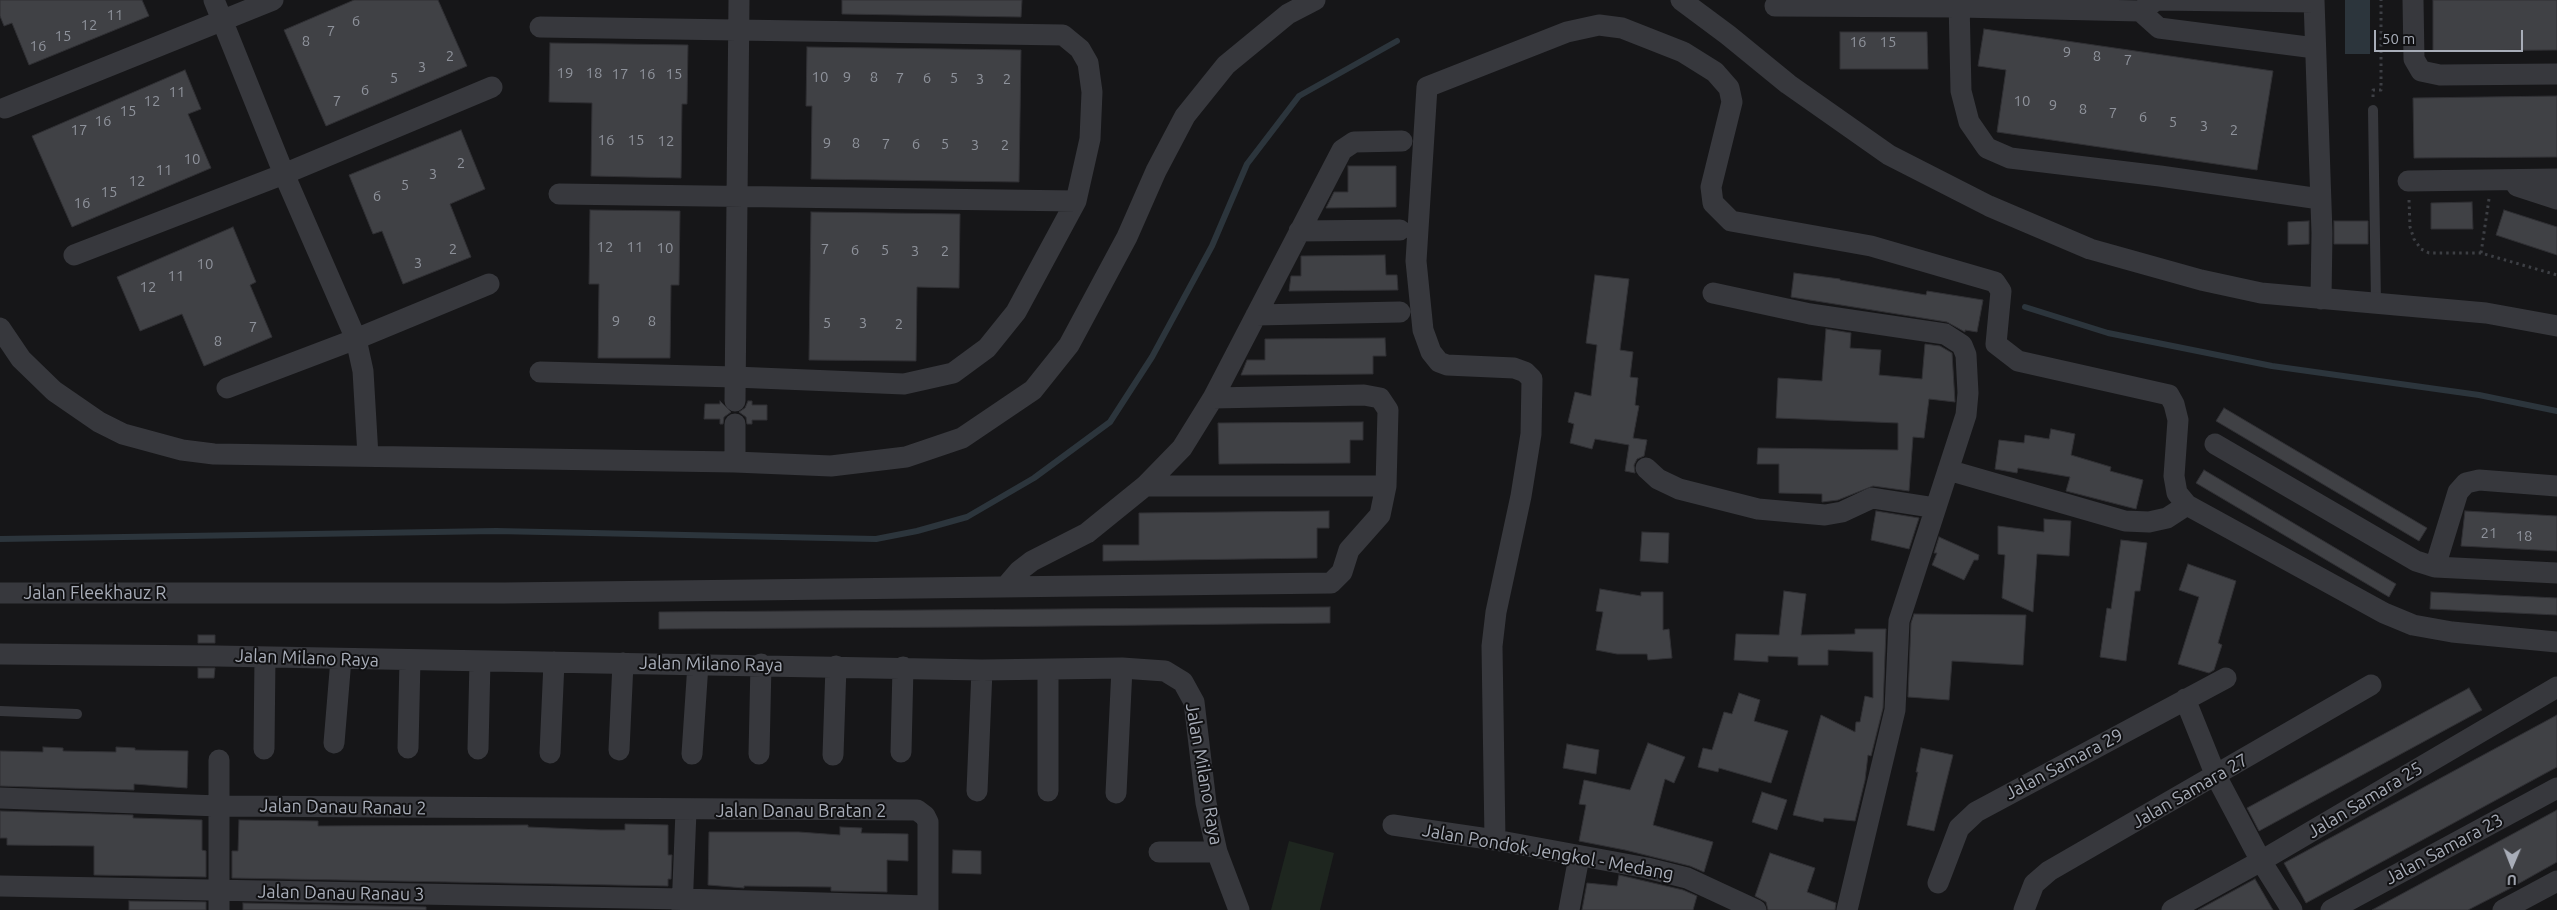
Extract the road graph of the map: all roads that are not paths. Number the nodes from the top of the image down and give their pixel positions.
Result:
1 (214, 0) edge
2 (273, 0) edge
3 (739, 0) edge
4 (1314, 0) edge
5 (1681, 0) edge
6 (2413, 0) edge
7 (2314, 1) edge
8 (1959, 3) edge
9 (1776, 6) dead end
10 (2140, 11) junction
11 (223, 20) junction
12 (540, 27) dead end
13 (739, 31) junction
14 (2315, 48) junction
15 (2557, 74) edge
16 (492, 87) dead end
17 (5, 108) dead end
18 (2373, 110) road end
19 (1402, 141) dead end
20 (284, 174) junction
21 (2557, 179) edge
22 (2496, 180) junction
23 (2408, 181) road end
24 (559, 194) dead end
25 (738, 196) junction
26 (2557, 198) edge
27 (2320, 199) junction
28 (1076, 201) junction
29 (1400, 230) dead end
30 (1299, 231) junction
31 (74, 255) dead end
32 (489, 284) dead end
33 (1713, 293) dead end
34 (2321, 299) junction
35 (2376, 303) junction
36 (1400, 312) dead end
37 (1256, 315) junction
38 (2557, 326) edge
39 (0, 328) edge
40 (356, 339) junction
41 (1996, 344) junction
42 (1966, 355) junction
43 (540, 372) dead end
44 (735, 377) junction
45 (227, 388) dead end
46 (1213, 398) junction
47 (735, 401) dead end
48 (735, 424) dead end
49 (2214, 444) dead end
50 (368, 456) junction
51 (735, 462) junction
52 (1646, 468) dead end
53 (1948, 470) junction
54 (1145, 486) junction
55 (1386, 486) junction
56 (2557, 486) edge
57 (2186, 505) junction
58 (1936, 508) junction
59 (2435, 567) junction
60 (2557, 573) edge
61 (1007, 585) junction
62 (0, 593) edge
63 (2557, 642) edge
64 (0, 654) edge
65 (265, 657) junction
66 (341, 659) junction
67 (410, 660) junction
68 (480, 661) junction
69 (554, 662) junction
70 (623, 663) junction
71 (698, 664) junction
72 (761, 664) junction
73 (836, 666) junction
74 (903, 667) junction
75 (1122, 668) junction
76 (982, 670) junction
77 (1048, 670) junction
78 (2226, 678) dead end
79 (2370, 685) dead end
80 (2557, 687) edge
81 (2185, 699) junction
82 (0, 711) edge
83 (77, 714) dead end
84 (334, 743) dead end
85 (408, 748) dead end
86 (264, 749) dead end
87 (478, 750) dead end
88 (619, 750) dead end
89 (901, 752) dead end
90 (550, 753) dead end
91 (692, 754) dead end
92 (760, 754) dead end
93 (832, 755) dead end
94 (219, 760) dead end
95 (2216, 776) junction
96 (2557, 788) edge
97 (977, 791) dead end
98 (1048, 791) dead end
99 (1116, 792) dead end
100 (0, 798) edge
101 (219, 806) junction
102 (686, 811) junction
103 (1393, 825) dead end
104 (1495, 840) junction
105 (1159, 852) dead end
106 (1217, 852) junction
107 (1579, 857) junction
108 (2261, 861) junction
109 (2557, 881) edge
110 (1938, 884) dead end
111 (0, 886) edge
112 (219, 901) edge
113 (682, 904) edge
114 (928, 908) edge
115 (1239, 910) edge
116 (1569, 910) edge
117 (1756, 910) edge
118 (1847, 910) edge
119 (2024, 910) edge
120 (2172, 910) edge
121 (2292, 910) edge
122 (2331, 910) edge
123 (2504, 910) edge

1 - 11 street
2 - 11 street
3 - 13 street
4 - 51 street
5 - 34 street
6 - 15 street
7 - 10 street
7 - 14 street
8 - 9 street
8 - 10 street
8 - 27 street
10 - 14 street
11 - 17 street
11 - 20 street
12 - 13 street
13 - 25 street
13 - 28 street
14 - 27 street
16 - 20 street
18 - 35 lane
19 - 30 street
20 - 31 street
20 - 40 street
21 - 22 street
22 - 23 street
22 - 26 street
24 - 25 street
25 - 28 street
25 - 44 street
27 - 34 street
28 - 44 street
29 - 30 street
30 - 37 street
32 - 40 street
33 - 42 street
34 - 35 street
35 - 38 street
36 - 37 street
37 - 46 street
39 - 50 street
40 - 45 street
40 - 50 street
41 - 42 street
41 - 57 street
41 - 104 street
42 - 53 street
43 - 44 street
44 - 47 street
46 - 54 street
46 - 55 street, Jalan Fleekhauz R
48 - 51 street
49 - 59 street
50 - 51 street
52 - 58 street
53 - 57 street
53 - 58 street
54 - 55 street
54 - 61 street
55 - 61 street, Jalan Fleekhauz R
56 - 59 street
57 - 63 street
58 - 118 street
59 - 60 street
61 - 62 street, Jalan Fleekhauz R
64 - 65 street, Jalan Milano Raya
65 - 66 street, Jalan Milano Raya
65 - 86 street
66 - 67 street, Jalan Milano Raya
66 - 84 street
67 - 68 street, Jalan Milano Raya
67 - 85 street
68 - 69 street, Jalan Milano Raya
68 - 87 street
69 - 70 street, Jalan Milano Raya
69 - 90 street
70 - 71 street, Jalan Milano Raya
70 - 88 street
71 - 72 street, Jalan Milano Raya
71 - 91 street
72 - 73 street, Jalan Milano Raya
72 - 92 street
73 - 74 street, Jalan Milano Raya
73 - 93 street
74 - 76 street, Jalan Milano Raya
74 - 89 street
75 - 77 street, Jalan Milano Raya
75 - 99 street
75 - 106 street, Jalan Milano Raya
76 - 77 street, Jalan Milano Raya
76 - 97 street
77 - 98 street
78 - 81 street, Jalan Samara 29
79 - 95 street, Jalan Samara 27
80 - 108 street, Jalan Samara 25
81 - 95 street
81 - 110 street, Jalan Samara 29
82 - 83 lane
94 - 101 street
95 - 108 street
95 - 119 street, Jalan Samara 27
96 - 122 street, Jalan Samara 23
100 - 101 street, Jalan Danau Ranau 2
101 - 102 street, Jalan Danau Ranau 2
101 - 112 street
102 - 113 street
102 - 114 street, Jalan Danau Bratan 2
103 - 104 street, Jalan Pondok Jengkol - Medang
104 - 107 street, Jalan Pondok Jengkol - Medang
105 - 106 street
106 - 115 street, Jalan Milano Raya
107 - 116 street
107 - 117 street, Jalan Pondok Jengkol - Medang
108 - 120 street, Jalan Samara 25
108 - 121 street
109 - 123 street
111 - 112 street, Jalan Danau Ranau 3
112 - 113 street, Jalan Danau Ranau 3
113 - 114 street, Jalan Danau Ranau 3

